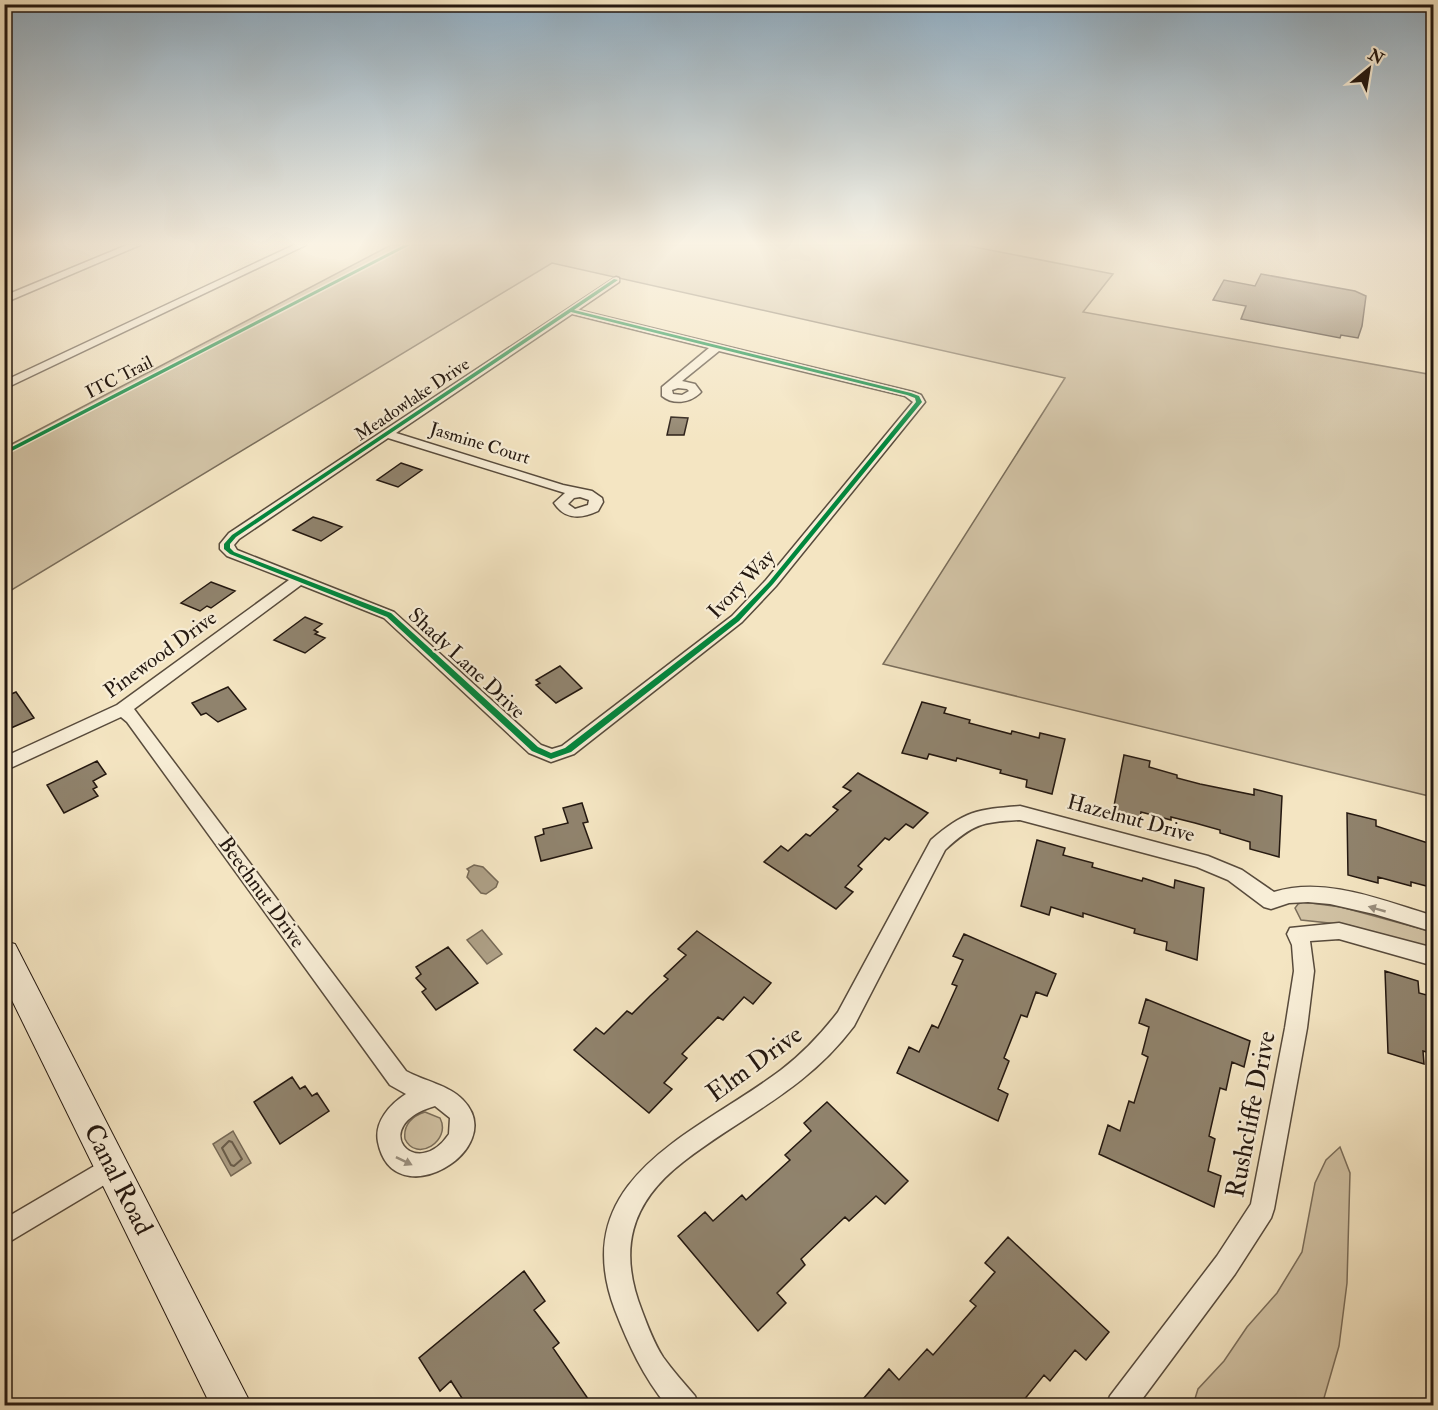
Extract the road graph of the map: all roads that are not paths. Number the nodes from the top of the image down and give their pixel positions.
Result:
1 (163, 311) edge
2 (571, 311) joint
3 (718, 346) junction
4 (671, 385) dead end
5 (4, 386) edge
6 (388, 434) junction
7 (561, 494) junction
8 (227, 544) joint
9 (300, 579) junction
10 (123, 710) junction
11 (551, 756) joint
12 (4, 765) edge
13 (969, 821) joint
14 (1434, 924) edge
15 (4, 953) edge
16 (1434, 957) edge
17 (398, 1078) junction
18 (434, 1096) junction
19 (392, 1120) junction
20 (113, 1167) junction
21 (4, 1233) edge
22 (232, 1406) edge
23 (685, 1406) edge
24 (1120, 1406) edge

1 - 5 street
2 - 3 street
2 - 6 street, Meadowlake Drive
3 - 4 street
3 - 11 street, Ivory Way
6 - 7 street, Jasmine Court
6 - 8 street, Meadowlake Drive
7 - 7 street, Jasmine Court
8 - 9 street, Shady Lane Drive
9 - 10 street, Pinewood Drive
9 - 11 street, Shady Lane Drive
10 - 12 street, Pinewood Drive
10 - 17 street, Beechnut Drive
14 -> 13 street, Hazelnut Drive
13 - 23 street, Elm Drive
15 - 20 street, Canal Road
16 - 24 street, Rushcliffe Drive
17 - 18 street, Beechnut Drive
17 - 19 street, Beechnut Drive
18 - 19 street
19 -> 18 street, Beechnut Drive
20 - 21 street
20 - 22 street, Canal Road

